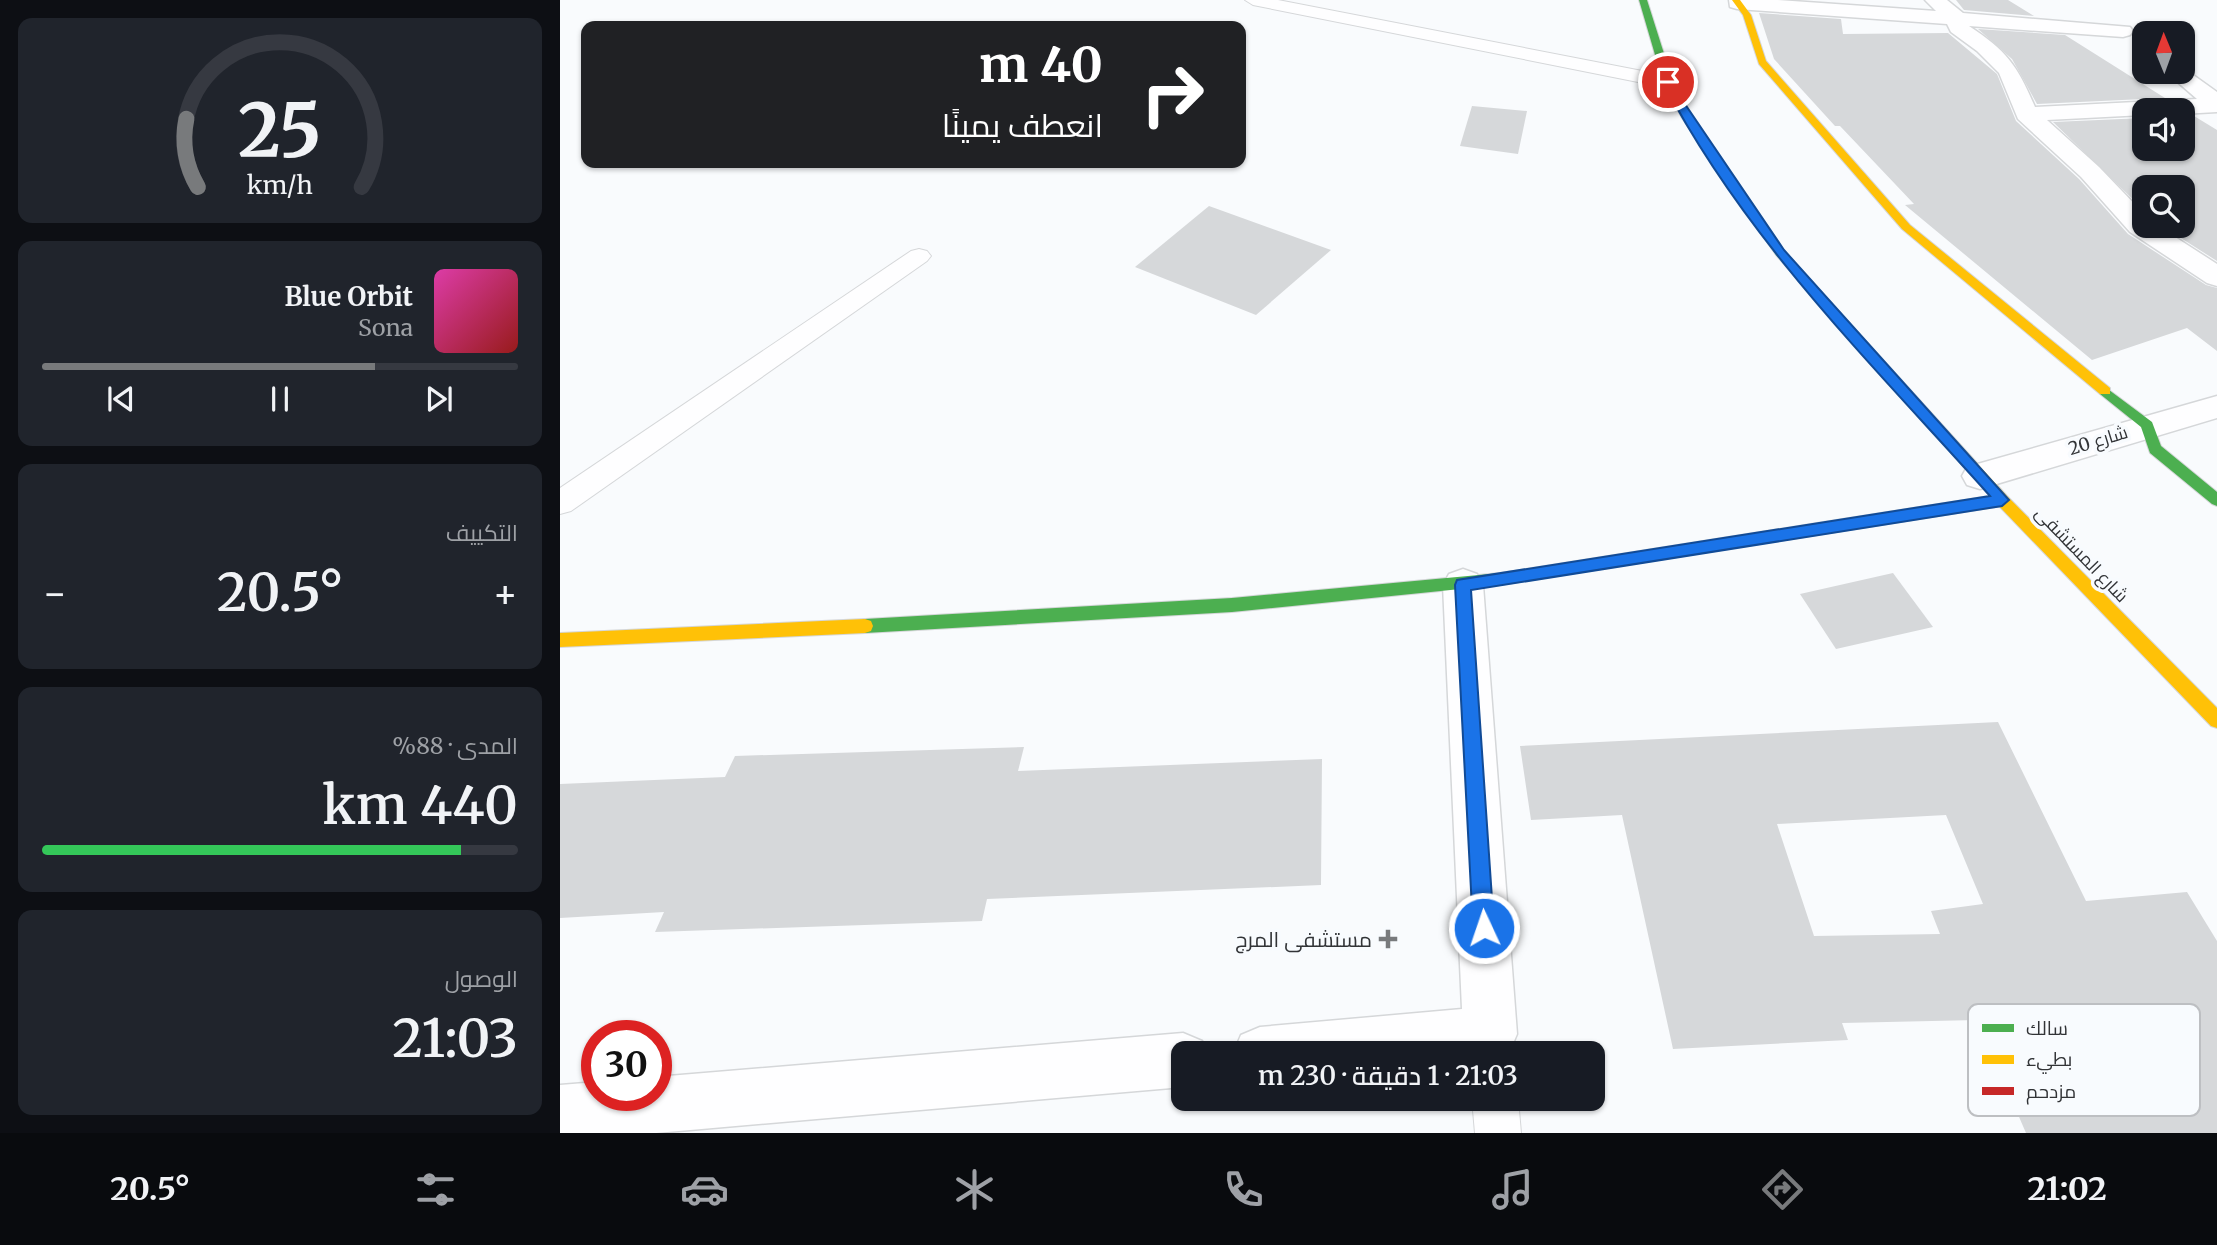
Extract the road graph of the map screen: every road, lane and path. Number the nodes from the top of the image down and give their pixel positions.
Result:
1 (1253, 0) edge
2 (1643, 0) edge
3 (1935, 0) edge
4 (1737, 1) edge
5 (2105, 10) dead end
6 (1956, 18) junction
7 (2123, 31) junction
8 (2132, 37) edge
9 (1668, 82) junction
10 (2192, 84) edge
11 (2217, 104) edge
12 (2026, 114) junction
13 (919, 256) dead end
14 (2217, 277) edge
15 (2217, 407) edge
16 (2147, 425) junction
17 (1991, 488) junction
18 (2217, 500) edge
19 (560, 503) edge
20 (1463, 585) junction
21 (560, 640) edge
22 (2217, 720) edge
23 (1491, 1041) edge
24 (1171, 1061) edge
25 (1496, 1111) edge
26 (560, 1113) edge
27 (1498, 1133) edge

1 - 9 lane
2 - 9 main road, شارع المستشفى
3 - 6 street
4 - 6 street
4 - 16 main road
5 - 7 street
6 - 7 street
6 - 12 street
7 - 8 street
9 - 17 main road, شارع المستشفى
10 - 11 street
11 - 12 street
12 - 14 street
13 - 19 lane
15 - 16 street, شارع 20
16 - 17 street, شارع 20
16 - 18 main road
17 - 20 main road
17 - 22 main road, شارع المستشفى
20 - 21 main road
20 - 23 street
24 - 26 street
25 - 27 lane

